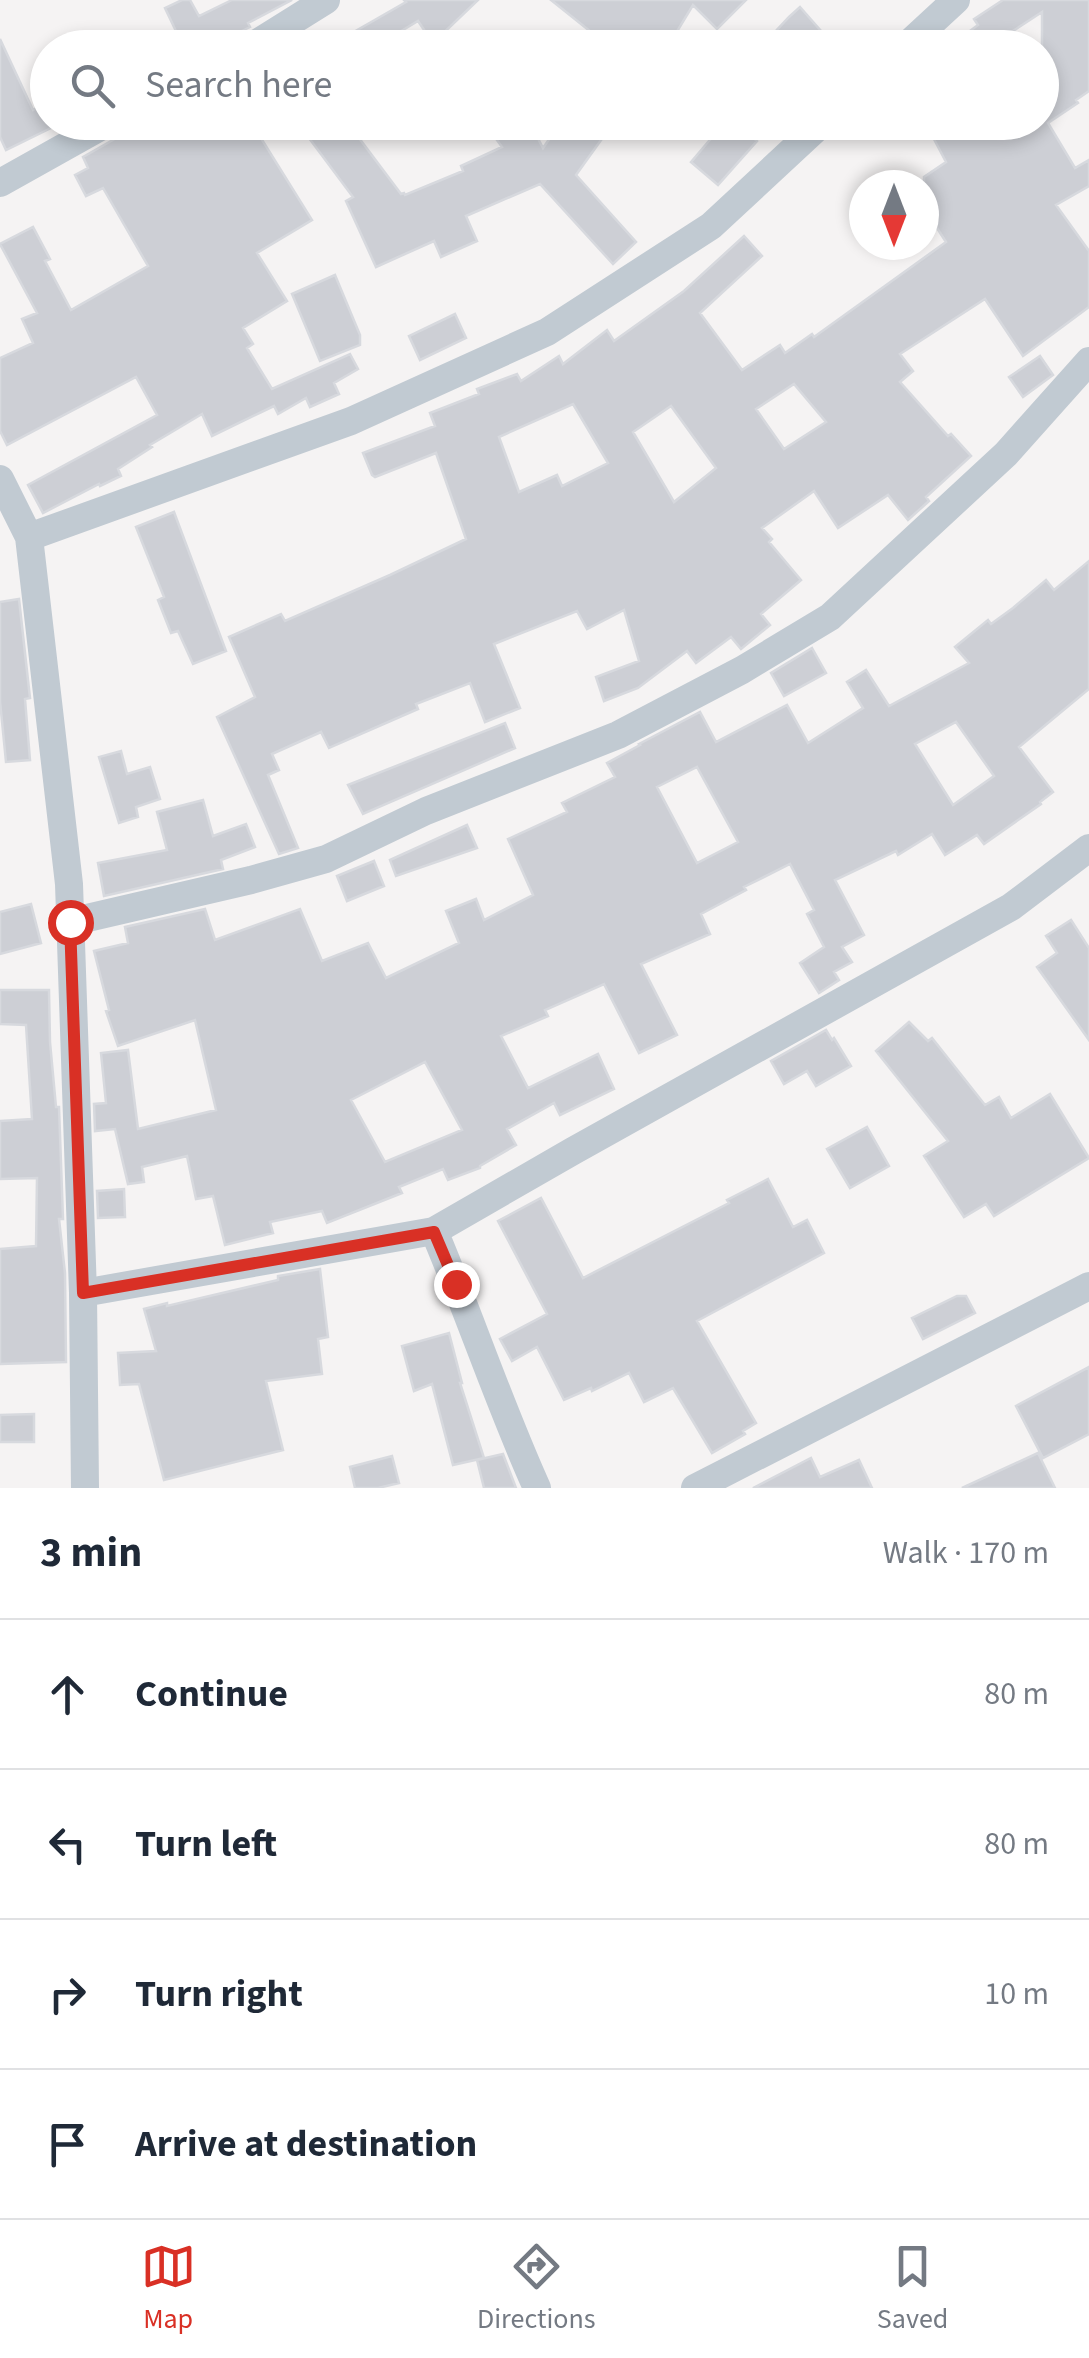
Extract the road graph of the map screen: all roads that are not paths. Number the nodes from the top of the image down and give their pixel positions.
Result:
1 (326, 0) edge
2 (956, 0) edge
3 (278, 30) edge
4 (924, 30) edge
5 (77, 140) edge
6 (804, 140) edge
7 (0, 183) edge
8 (1089, 361) edge
9 (0, 478) edge
10 (29, 537) junction
11 (1089, 848) edge
12 (70, 922) junction
13 (434, 1232) junction
14 (1089, 1286) edge
15 (83, 1293) junction
16 (85, 1488) edge
17 (537, 1488) edge
18 (695, 1488) edge

1 - 3 street
2 - 4 street
5 - 7 street
6 - 10 street
8 - 12 street
9 - 10 street
10 - 12 street
11 - 13 street
12 - 15 street
13 - 15 street
13 - 17 street
14 - 18 street
15 - 16 street

